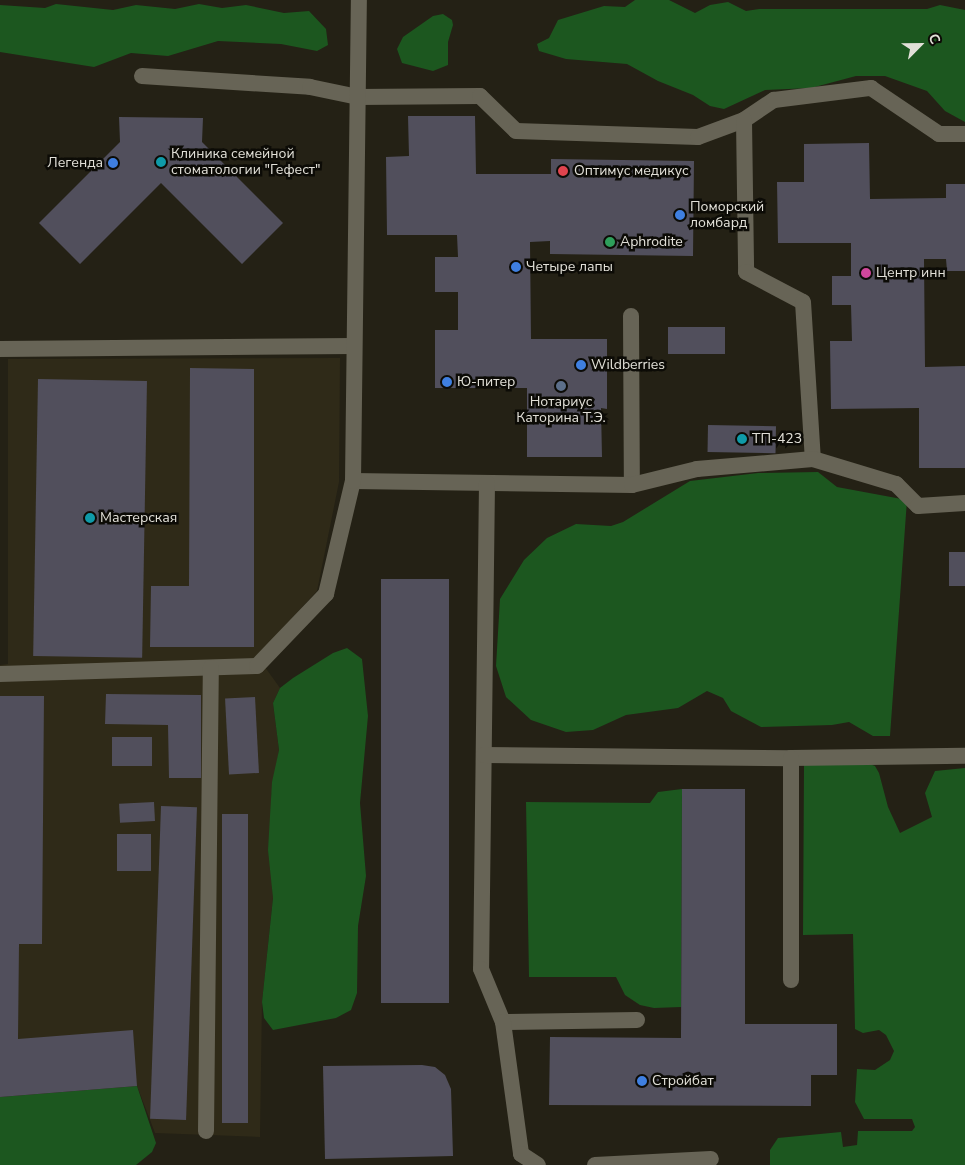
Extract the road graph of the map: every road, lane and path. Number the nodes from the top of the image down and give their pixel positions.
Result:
1 (359, 0) edge
2 (142, 76) dead end
3 (358, 97) junction
4 (744, 120) junction
5 (965, 134) edge
6 (631, 316) dead end
7 (354, 346) junction
8 (0, 349) edge
9 (813, 459) junction
10 (353, 481) junction
11 (487, 483) junction
12 (632, 485) junction
13 (965, 503) edge
14 (211, 668) junction
15 (0, 674) edge
16 (484, 755) junction
17 (965, 756) edge
18 (791, 758) junction
19 (791, 980) dead end
20 (637, 1020) dead end
21 (503, 1022) junction
22 (206, 1130) dead end
23 (520, 1160) edge
24 (711, 1160) dead end
25 (538, 1165) edge
26 (594, 1165) edge

1 - 3 lane
2 - 3 lane
3 - 4 lane
3 - 7 lane
4 - 5 lane
4 - 9 lane
6 - 12 lane
7 - 8 lane
7 - 10 lane
9 - 12 lane
9 - 13 lane
10 - 11 lane
10 - 14 lane
11 - 12 lane
11 - 16 lane
14 - 15 lane
14 - 22 lane
16 - 18 lane
16 - 21 lane
17 - 18 lane
18 - 19 lane
20 - 21 lane
21 - 23 lane
23 - 25 lane
24 - 26 lane

